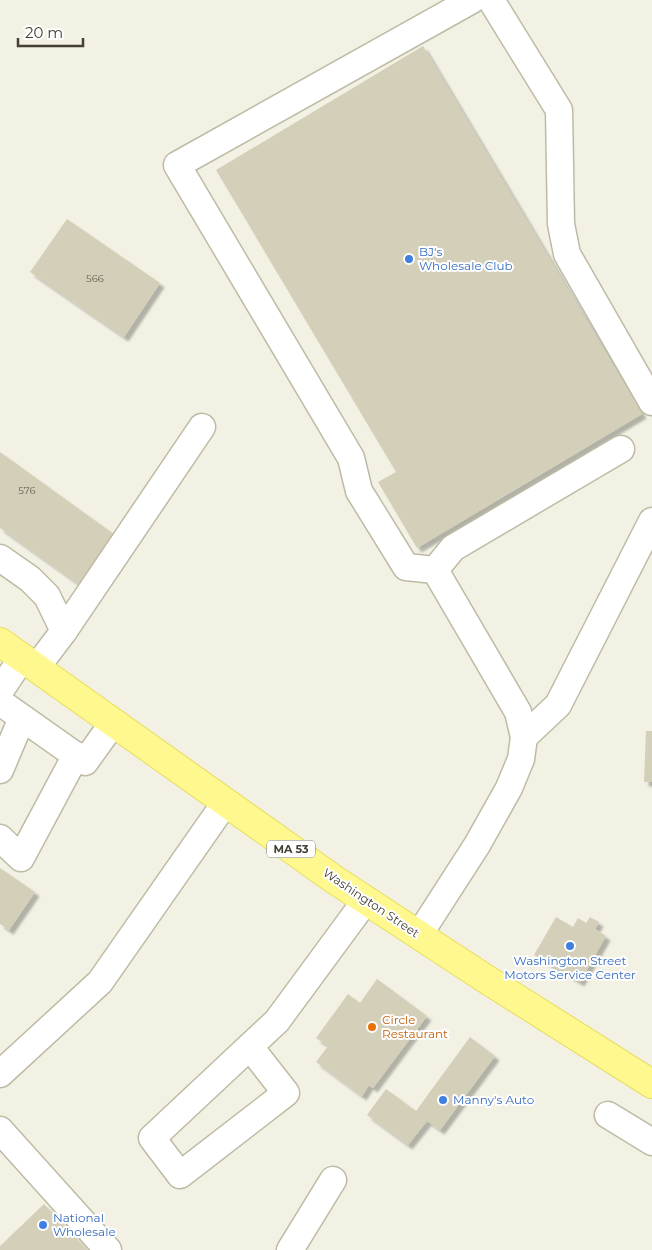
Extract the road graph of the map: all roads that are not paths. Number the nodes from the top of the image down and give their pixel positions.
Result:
1 (472, 0) edge
2 (492, 0) edge
3 (652, 402) edge
4 (202, 427) dead end
5 (621, 449) dead end
6 (652, 521) edge
7 (0, 558) edge
8 (435, 570) junction
9 (64, 631) junction
10 (0, 642) edge
11 (29, 663) junction
12 (0, 691) edge
13 (0, 702) edge
14 (22, 718) junction
15 (113, 723) junction
16 (524, 737) junction
17 (76, 755) junction
18 (0, 770) edge
19 (225, 803) junction
20 (0, 838) edge
21 (366, 900) junction
22 (419, 935) junction
23 (250, 1046) junction
24 (0, 1074) edge
25 (652, 1084) edge
26 (608, 1116) dead end
27 (0, 1130) edge
28 (652, 1142) edge
29 (333, 1180) dead end
30 (108, 1250) edge
31 (290, 1250) edge

1 - 8 lane
2 - 3 lane
4 - 9 lane
5 - 8 lane
6 - 16 lane
7 - 9 lane
8 - 16 lane
9 - 11 lane
10 - 11 main road, Washington Street / MA 53
11 - 12 lane
11 - 15 main road, Washington Street / MA 53
13 - 14 lane
14 - 17 lane
14 - 18 lane
15 - 17 lane
15 - 19 main road, Washington Street / MA 53
16 - 22 lane
17 - 20 lane
19 - 21 main road, Washington Street / MA 53
19 - 24 lane
21 - 22 main road, Washington Street / MA 53
21 - 23 lane
22 - 25 main road, Washington Street / MA 53
23 - 23 lane
26 - 28 lane
27 - 30 lane
29 - 31 lane

